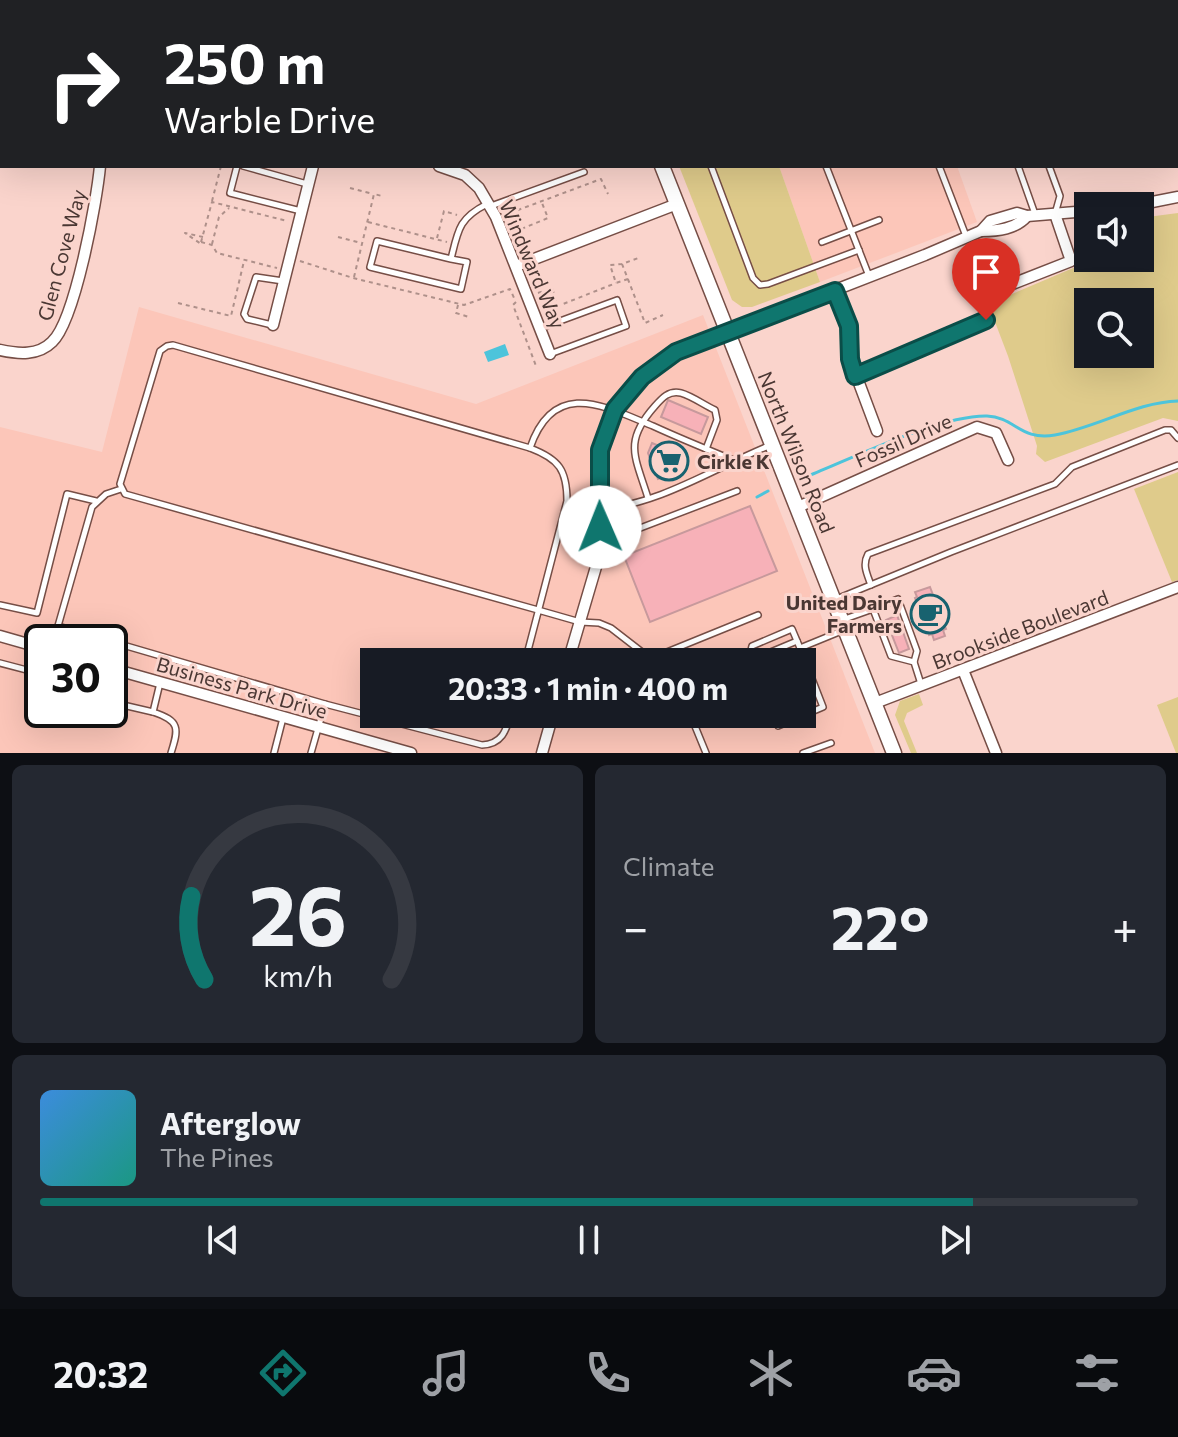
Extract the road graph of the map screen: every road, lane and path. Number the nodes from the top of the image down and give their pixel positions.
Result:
1 (100, 168) edge
2 (220, 168) edge
3 (236, 168) edge
4 (250, 168) edge
5 (312, 168) edge
6 (445, 168) edge
7 (663, 168) edge
8 (712, 168) edge
9 (827, 168) edge
10 (940, 168) edge
11 (1019, 168) edge
12 (1050, 168) edge
13 (584, 172) dead end
14 (308, 184) junction
15 (350, 188) dead end
16 (374, 194) junction
17 (608, 194) dead end
18 (382, 196) dead end
19 (1178, 197) edge
20 (542, 201) junction
21 (212, 202) junction
22 (1154, 202) edge
23 (677, 204) junction
24 (489, 205) junction
25 (231, 207) junction
26 (301, 211) junction
27 (1074, 212) edge
28 (510, 213) dead end
29 (1055, 214) junction
30 (208, 215) junction
31 (1031, 215) junction
32 (461, 216) dead end
33 (219, 217) junction
34 (879, 220) dead end
35 (289, 221) dead end
36 (367, 221) junction
37 (205, 227) junction
38 (216, 230) junction
39 (851, 231) junction
40 (509, 235) dead end
41 (203, 237) junction
42 (338, 237) dead end
43 (966, 237) junction
44 (437, 239) junction
45 (201, 242) junction
46 (449, 242) dead end
47 (822, 242) dead end
48 (362, 243) junction
49 (212, 245) junction
50 (859, 250) junction
51 (641, 257) dead end
52 (289, 258) junction
53 (451, 259) junction
54 (244, 260) junction
55 (622, 264) junction
56 (516, 266) junction
57 (277, 268) dead end
58 (870, 277) junction
59 (353, 278) junction
60 (628, 279) junction
61 (283, 281) junction
62 (616, 283) junction
63 (1002, 288) dead end
64 (835, 291) junction
65 (528, 296) junction
66 (515, 300) junction
67 (178, 303) dead end
68 (459, 303) junction
69 (663, 315) dead end
70 (469, 317) dead end
71 (986, 320) dead end
72 (273, 325) joint
73 (540, 329) junction
74 (728, 333) junction
75 (0, 350) edge
76 (550, 354) joint
77 (536, 366) dead end
78 (855, 376) junction
79 (615, 409) junction
80 (641, 421) junction
81 (877, 431) dead end
82 (1178, 438) edge
83 (771, 444) junction
84 (530, 448) junction
85 (706, 449) junction
86 (733, 460) junction
87 (1008, 460) dead end
88 (1178, 465) edge
89 (121, 489) junction
90 (737, 491) dead end
91 (648, 498) junction
92 (96, 501) junction
93 (798, 507) junction
94 (600, 509) junction
95 (600, 544) junction
96 (871, 585) junction
97 (1178, 587) edge
98 (833, 600) junction
99 (0, 605) edge
100 (873, 609) junction
101 (538, 610) junction
102 (758, 615) dead end
103 (580, 622) junction
104 (59, 624) edge
105 (843, 625) junction
106 (0, 636) edge
107 (797, 641) junction
108 (24, 643) edge
109 (128, 646) edge
110 (528, 648) edge
111 (572, 648) edge
112 (752, 648) edge
113 (780, 648) edge
114 (800, 648) joint
115 (914, 662) junction
116 (0, 663) edge
117 (24, 669) edge
118 (963, 670) junction
119 (128, 673) edge
120 (160, 682) junction
121 (922, 686) junction
122 (816, 689) edge
123 (875, 703) junction
124 (325, 704) junction
125 (128, 706) edge
126 (816, 710) edge
127 (153, 712) junction
128 (360, 713) edge
129 (283, 717) junction
130 (318, 727) junction
131 (417, 728) edge
132 (507, 728) edge
133 (549, 728) edge
134 (696, 728) edge
135 (831, 743) dead end
136 (377, 748) edge
137 (171, 753) edge
138 (274, 753) edge
139 (311, 753) edge
140 (411, 753) edge
141 (542, 753) edge
142 (706, 753) edge
143 (803, 753) edge
144 (894, 753) edge
145 (996, 753) edge

1 - 75 street, Glen Cove Way
2 - 21 path
3 - 26 lane
4 - 14 lane
5 - 14 street
6 - 24 street, Windward Way
7 - 23 main road, North Wilson Road
8 - 50 lane
9 - 39 lane
10 - 43 lane
11 - 31 lane
12 - 29 lane
13 - 24 lane
14 - 26 street
15 - 16 path
16 - 18 path
16 - 36 path
17 - 20 path
19 - 22 street
20 - 28 path
20 - 40 path
21 - 25 path
21 - 30 path
23 - 56 street
23 - 74 main road, North Wilson Road
24 - 53 lane
24 - 56 street, Windward Way
25 - 33 path
25 - 35 path
26 - 52 street
27 - 29 street
29 - 31 street
29 - 63 street
30 - 33 path
30 - 37 path
31 - 43 street
32 - 44 path
33 - 38 path
34 - 39 lane
36 - 44 path
36 - 48 path
37 - 38 path
37 - 41 path
38 - 49 path
39 - 47 lane
39 - 50 lane
41 - 45 path
41 - 45 path
42 - 48 path
43 - 58 street
44 - 46 path
45 - 49 path
48 - 59 path
49 - 54 path
50 - 58 lane
51 - 55 path
52 - 59 path
52 - 61 street
53 - 53 lane
54 - 57 path
54 - 67 path
55 - 60 path
55 - 62 path
56 - 65 street, Windward Way
58 - 64 street
59 - 68 path
60 - 62 path
60 - 69 path
61 - 72 street
61 - 72 lane
62 - 65 path
64 - 74 street
64 - 78 street
65 - 66 path
65 - 73 street, Windward Way
66 - 68 path
66 - 77 path
68 - 70 path
71 - 78 street
73 - 76 street, Windward Way
73 - 76 lane
74 - 79 street
74 - 83 main road, North Wilson Road
78 - 81 street
79 - 80 lane
79 - 84 lane
79 - 94 street
80 - 85 lane
80 - 85 lane
80 - 91 lane
82 - 96 lane
83 - 86 lane
83 - 93 main road, North Wilson Road
84 - 89 lane
84 - 101 lane
85 - 86 lane
86 - 91 lane
87 - 93 street, Fossil Drive
88 - 96 lane
89 - 92 lane
89 - 101 lane
90 - 95 lane
91 - 94 lane
92 - 99 lane
92 - 104 lane
93 - 98 main road, North Wilson Road
94 - 95 street
95 - 103 street
96 - 98 lane
97 - 118 street, Brookside Boulevard
98 - 105 main road, North Wilson Road
100 - 105 lane
100 - 115 lane
100 - 115 lane
101 - 103 lane
101 - 110 lane
102 - 103 lane
103 - 111 street
105 - 114 lane
105 - 123 main road, North Wilson Road
106 - 108 street
107 - 112 lane
107 - 113 lane
107 - 114 lane
109 - 124 lane
115 - 121 lane
116 - 117 lane
118 - 121 street, Brookside Boulevard
118 - 145 street
119 - 120 street, Business Park Drive
120 - 127 lane
120 - 129 street, Business Park Drive
121 - 123 street, Brookside Boulevard
122 - 126 lane
123 - 144 main road, North Wilson Road
124 - 128 lane
124 - 130 lane
125 - 127 lane
127 - 137 lane
129 - 130 street, Business Park Drive
129 - 138 lane
130 - 136 street, Business Park Drive
130 - 139 lane
131 - 132 lane
133 - 141 street
134 - 142 lane
135 - 143 lane
136 - 140 street, Business Park Drive

